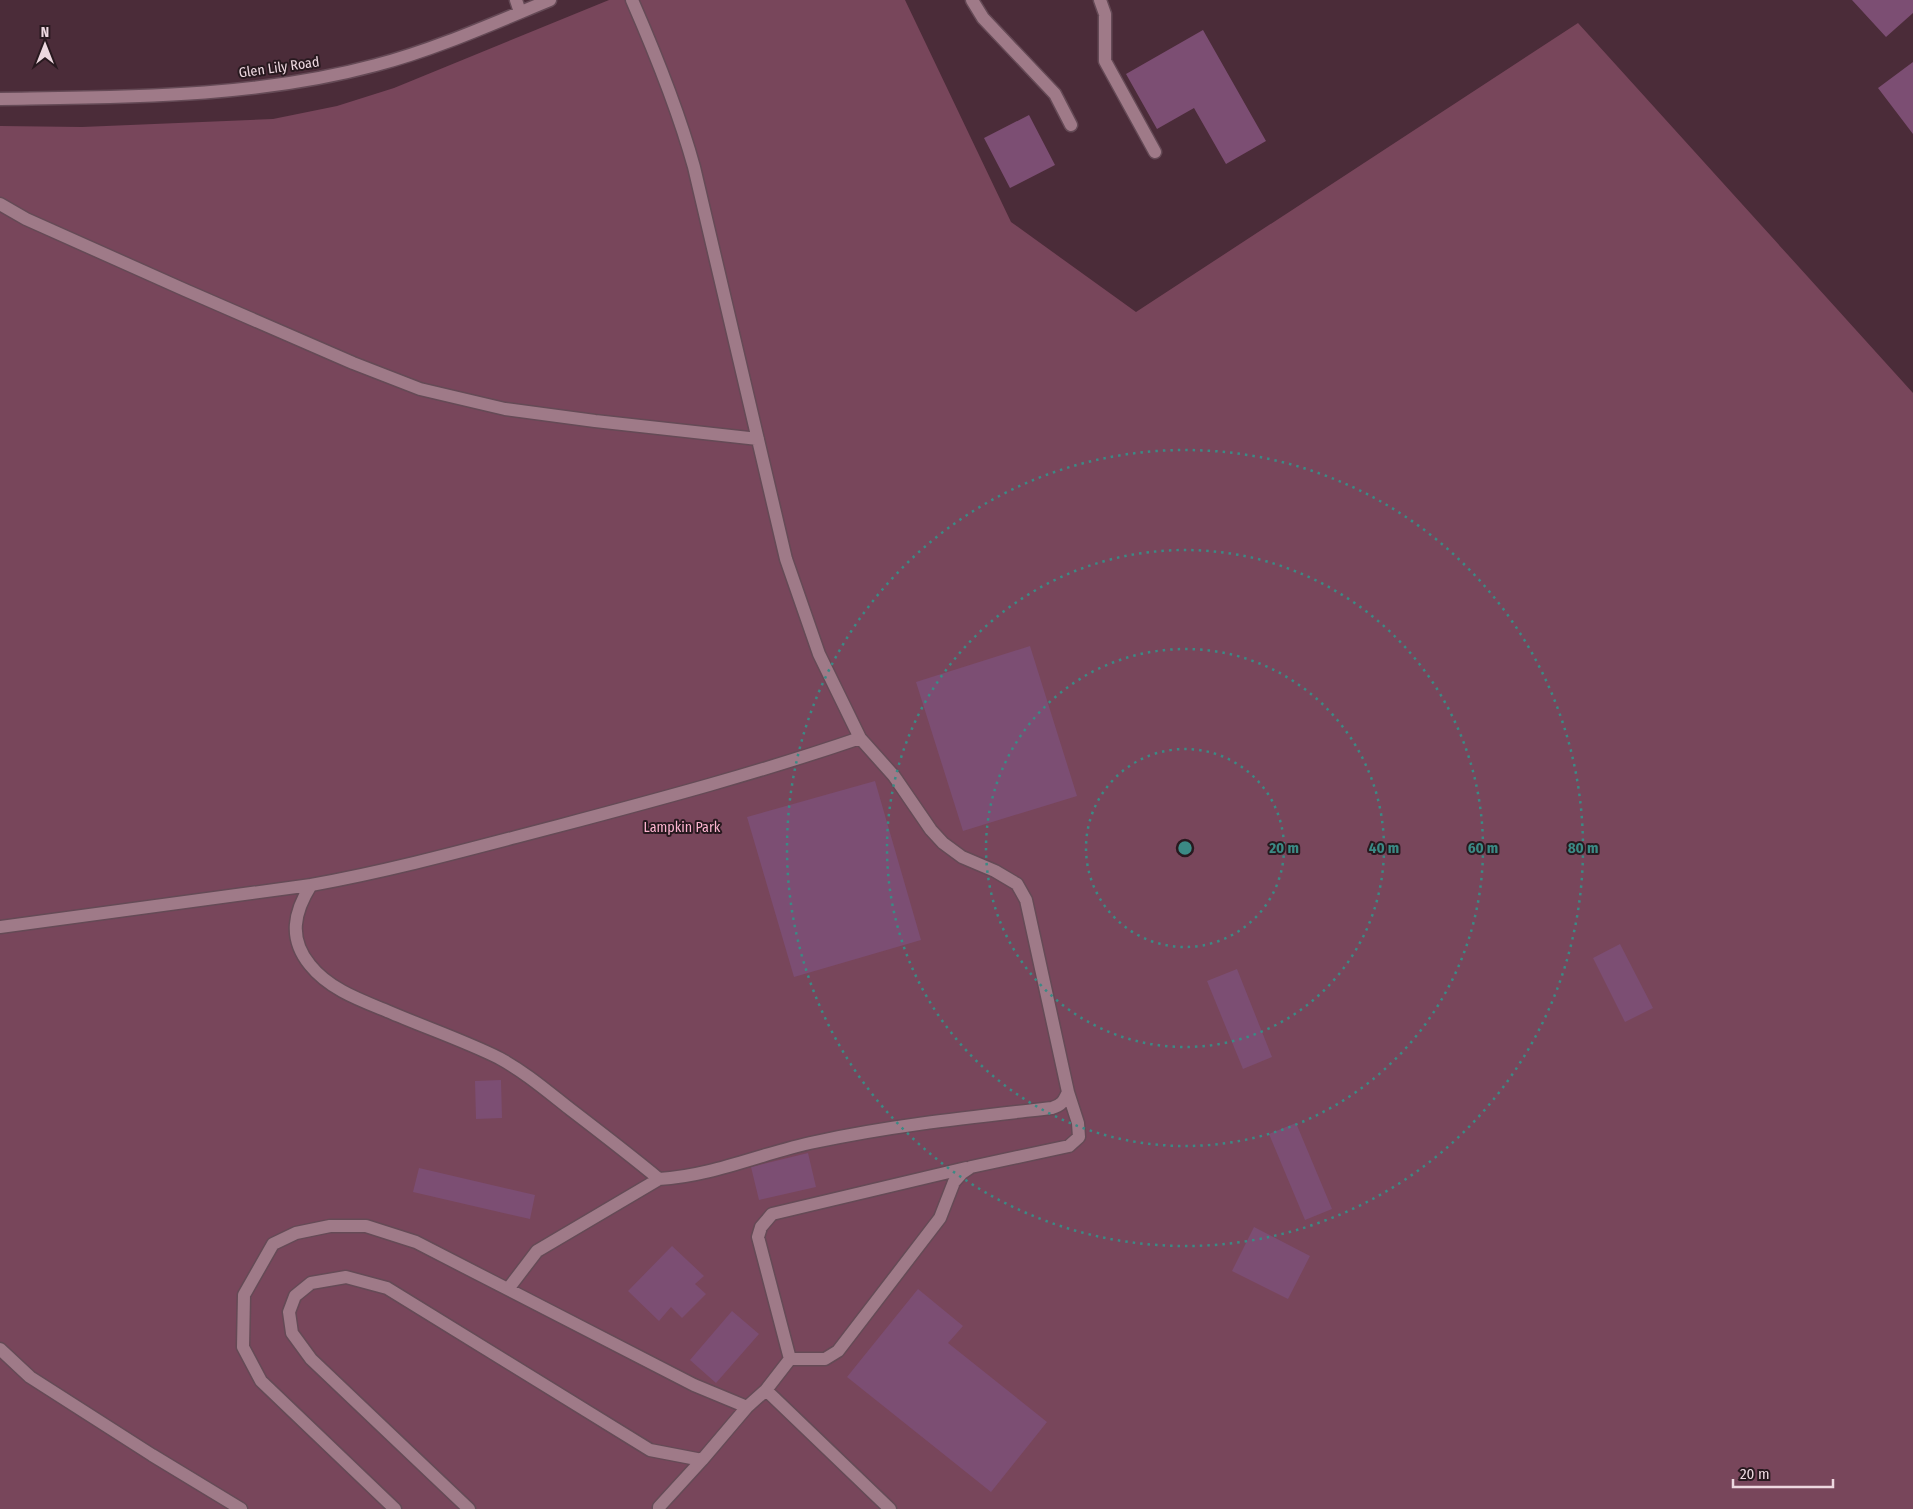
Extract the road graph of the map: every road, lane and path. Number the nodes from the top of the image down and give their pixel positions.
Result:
1 (550, 0) edge
2 (632, 0) edge
3 (972, 0) edge
4 (1100, 0) edge
5 (518, 6) edge
6 (0, 99) edge
7 (1071, 125) dead end
8 (1155, 152) dead end
9 (0, 204) edge
10 (758, 439) junction
11 (860, 738) junction
12 (312, 885) junction
13 (0, 927) edge
14 (1068, 1092) junction
15 (971, 1167) junction
16 (659, 1179) junction
17 (508, 1289) junction
18 (0, 1349) edge
19 (790, 1359) junction
20 (766, 1390) junction
21 (748, 1407) junction
22 (702, 1460) junction
23 (241, 1509) edge
24 (395, 1509) edge
25 (469, 1509) edge
26 (659, 1509) edge
27 (890, 1509) edge

1 - 5 street, Glen Lily Road
2 - 10 street
3 - 7 street
4 - 8 street
5 - 6 street, Glen Lily Road
9 - 10 street
10 - 11 street
11 - 12 street
11 - 14 street
12 - 13 street
12 - 16 street
14 - 15 street
14 - 16 street
15 - 19 street
15 - 19 street
16 - 17 street
17 - 21 street
17 - 24 street
18 - 23 street
19 - 20 street
20 - 21 street
20 - 27 street
21 - 22 street
22 - 25 street
22 - 26 street

